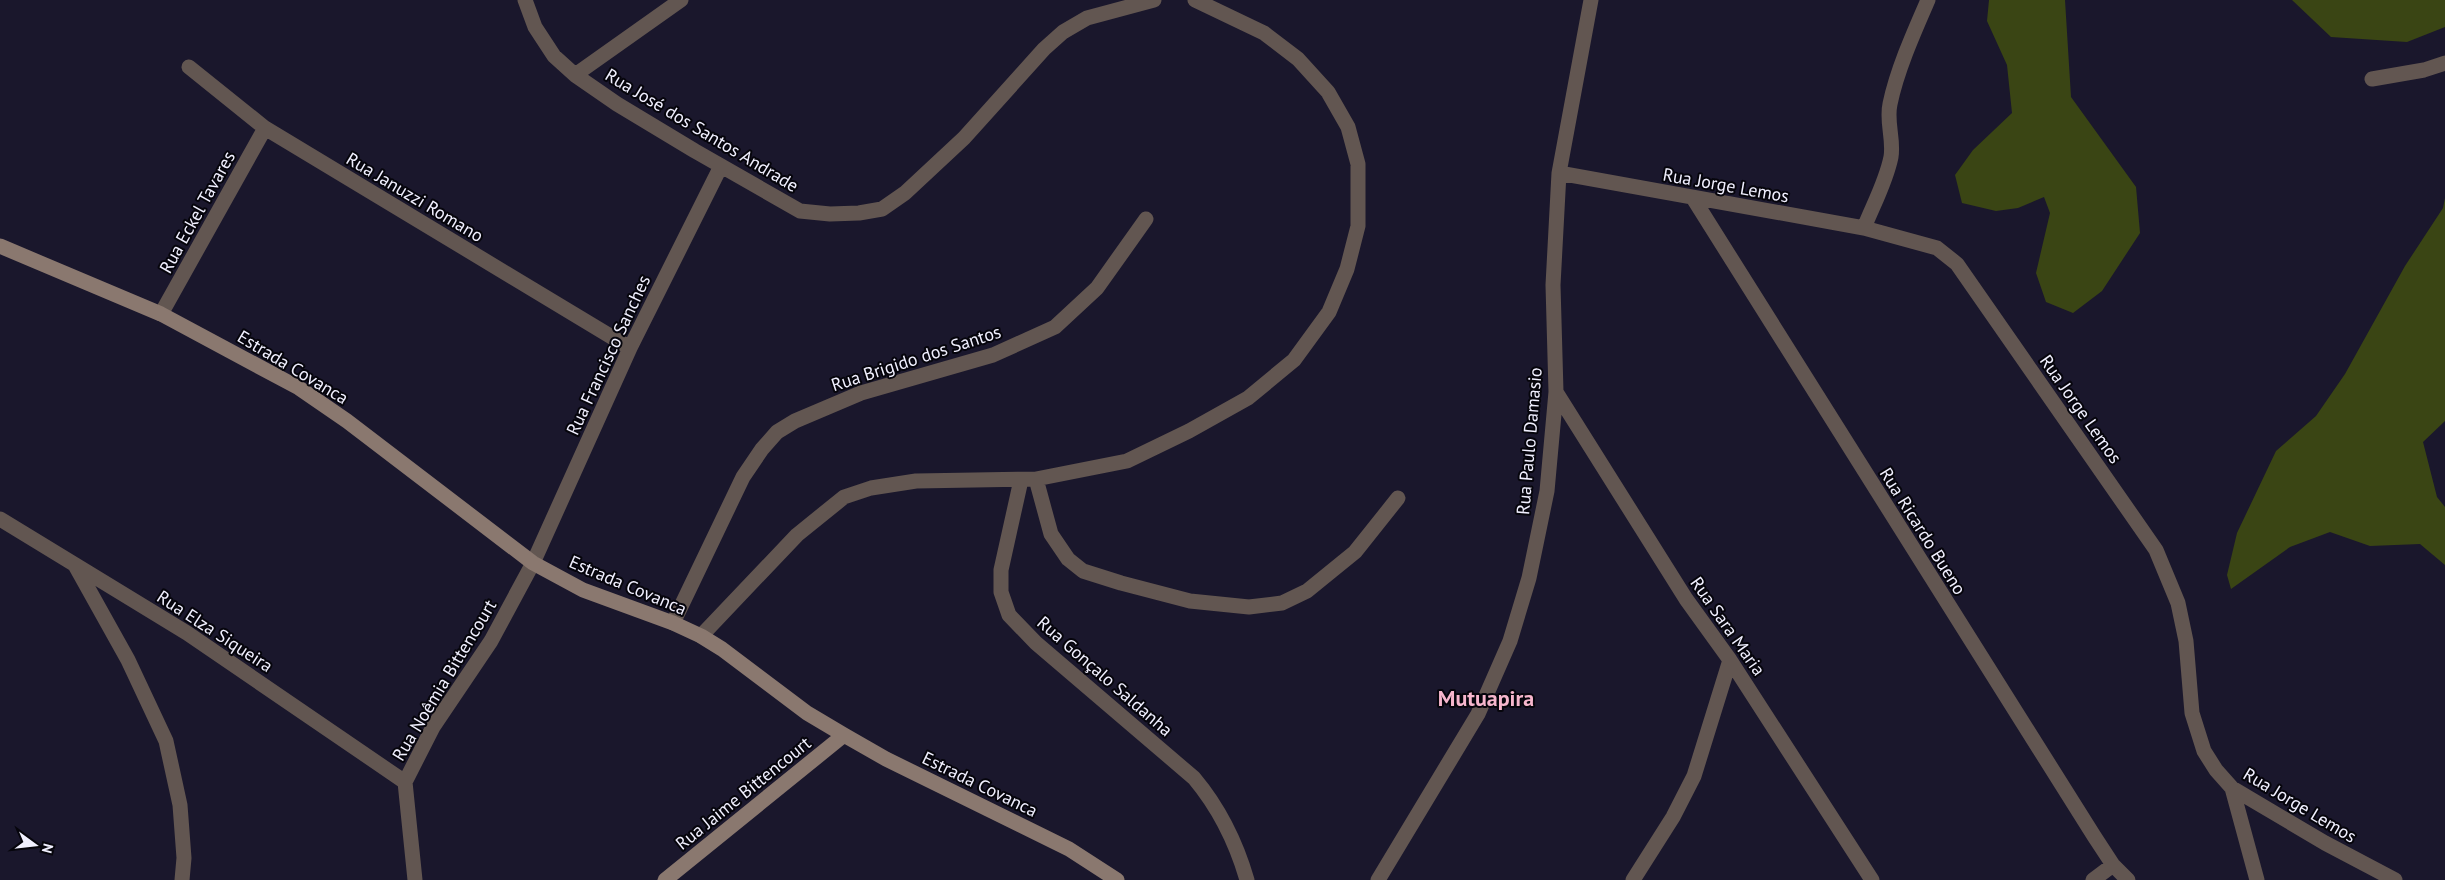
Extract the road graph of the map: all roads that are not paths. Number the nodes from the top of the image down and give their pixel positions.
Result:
1 (525, 0) edge
2 (681, 0) edge
3 (1154, 0) edge
4 (1195, 0) edge
5 (1591, 0) edge
6 (1928, 0) edge
7 (2445, 63) edge
8 (189, 67) dead end
9 (575, 75) junction
10 (2372, 79) dead end
11 (265, 128) junction
12 (722, 166) junction
13 (1559, 173) junction
14 (1692, 198) junction
15 (1146, 219) dead end
16 (1864, 228) junction
17 (0, 246) edge
18 (161, 314) junction
19 (630, 348) junction
20 (1556, 392) junction
21 (1028, 480) junction
22 (1398, 498) dead end
23 (0, 519) edge
24 (533, 563) junction
25 (74, 564) junction
26 (673, 623) junction
27 (701, 636) junction
28 (1730, 660) junction
29 (844, 735) junction
30 (405, 782) junction
31 (2232, 788) junction
32 (2113, 865) junction
33 (182, 880) edge
34 (415, 880) edge
35 (665, 880) edge
36 (1117, 880) edge
37 (1247, 880) edge
38 (1378, 880) edge
39 (1633, 880) edge
40 (1872, 880) edge
41 (2093, 880) edge
42 (2128, 880) edge
43 (2256, 880) edge
44 (2395, 880) edge

1 - 9 street, Rua José dos Santos Andrade
2 - 9 street
3 - 12 street, Rua José dos Santos Andrade
4 - 21 street
5 - 13 street, Rua Paulo Damasio
6 - 16 street
7 - 10 street
8 - 11 street, Rua Januzzi Romano
9 - 12 street, Rua José dos Santos Andrade
11 - 18 street, Rua Eckel Tavares
11 - 19 street, Rua Januzzi Romano
12 - 19 street, Rua Francisco Sanches
13 - 14 street, Rua Jorge Lemos
13 - 20 street, Rua Paulo Damasio
14 - 16 street, Rua Jorge Lemos
14 - 32 street, Rua Ricardo Bueno
15 - 26 street, Rua Brigido dos Santos
16 - 31 street, Rua Jorge Lemos
17 - 18 street, Estrada Covanca
18 - 24 street, Estrada Covanca
19 - 24 street, Rua Francisco Sanches
20 - 28 street, Rua Sara Maria
20 - 38 street, Rua Paulo Damasio
21 - 22 street
21 - 27 street
21 - 37 street, Rua Gonçalo Saldanha
23 - 25 street, Rua Elza Siqueira
24 - 26 street, Estrada Covanca
24 - 30 street, Rua Noêmia Bittencourt
25 - 30 street, Rua Elza Siqueira
25 - 33 street
26 - 27 street, Estrada Covanca
27 - 29 street, Estrada Covanca
28 - 39 street
28 - 40 street, Rua Sara Maria
29 - 35 street, Rua Jaime Bittencourt
29 - 36 street, Estrada Covanca
30 - 34 street, Rua Noêmia Bittencourt
31 - 43 street
31 - 44 street, Rua Jorge Lemos
32 - 41 street
32 - 42 street, Rua Ricardo Bueno

